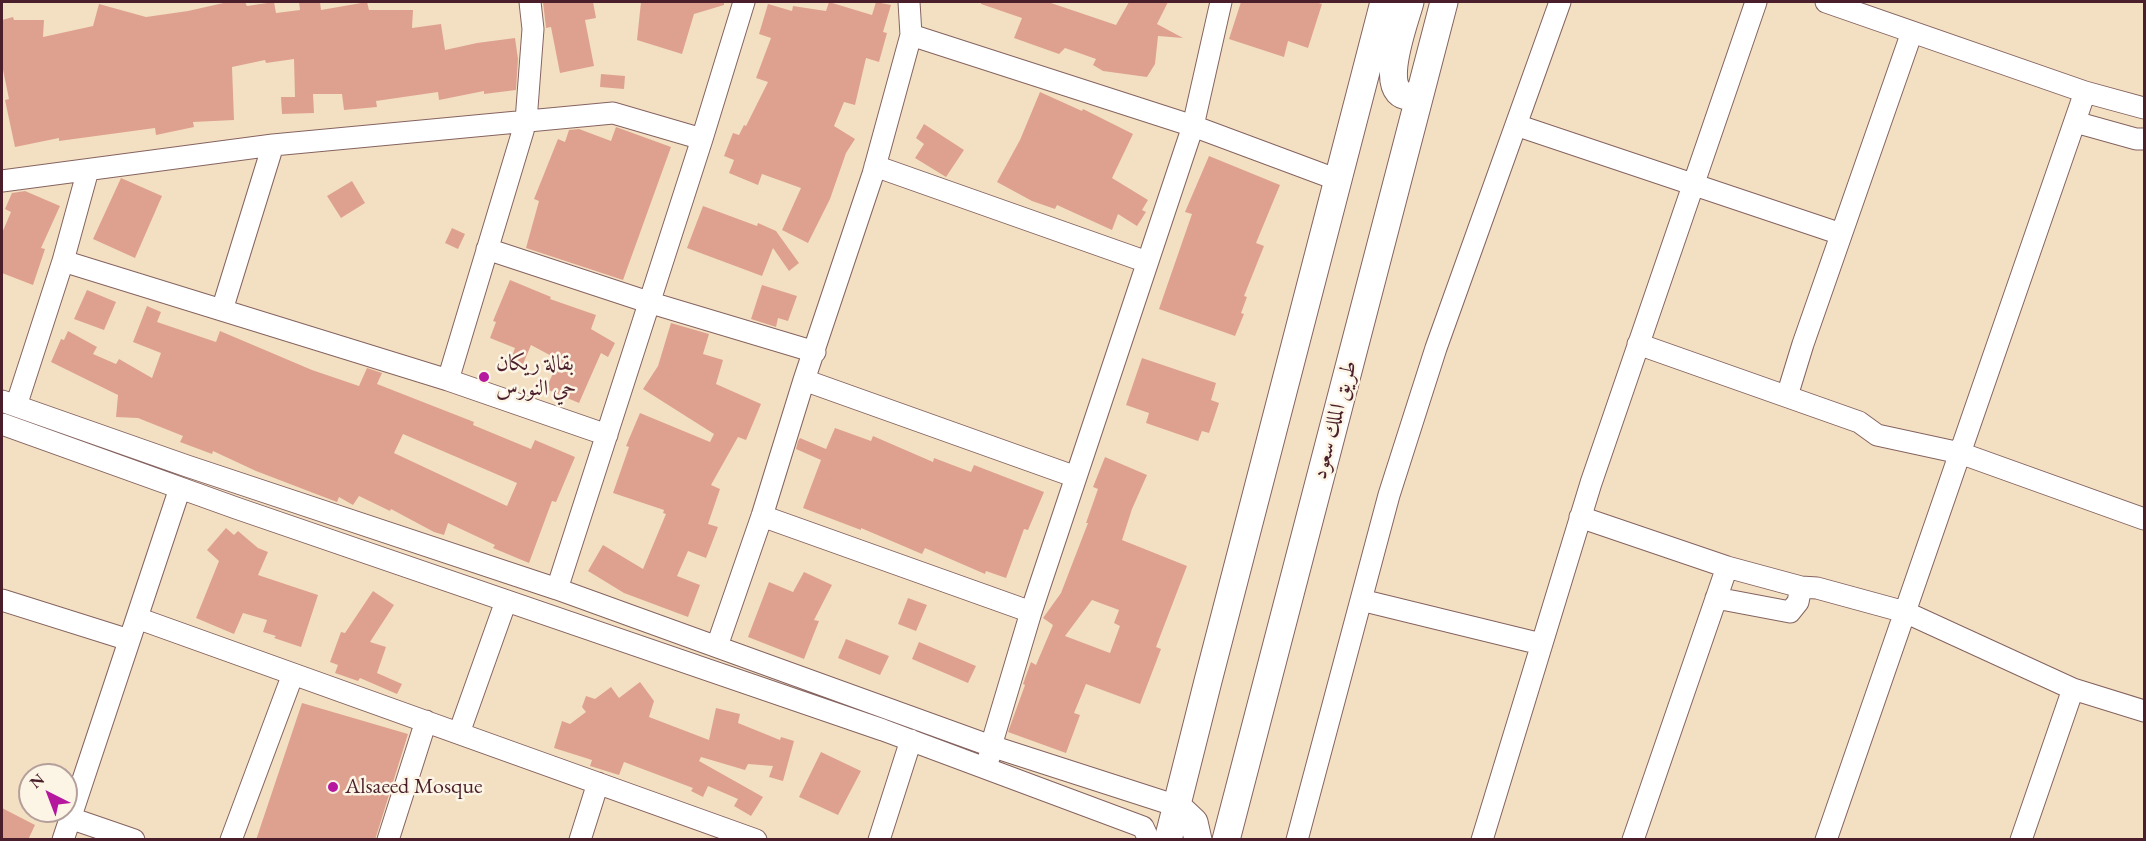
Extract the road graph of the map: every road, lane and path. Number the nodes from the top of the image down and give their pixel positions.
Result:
1 (530, 2) edge
2 (744, 2) edge
3 (909, 2) edge
4 (1221, 2) edge
5 (1384, 2) edge
6 (1410, 2) edge
7 (1444, 2) edge
8 (1560, 2) edge
9 (1756, 2) edge
10 (1826, 2) edge
11 (1912, 32) junction
12 (911, 35) junction
13 (2085, 92) junction
14 (1420, 94) junction
15 (2145, 108) edge
16 (526, 121) junction
17 (2075, 122) junction
18 (1516, 125) junction
19 (1192, 126) junction
20 (702, 139) junction
21 (2145, 139) edge
22 (273, 145) junction
23 (875, 166) junction
24 (88, 170) junction
25 (1338, 180) junction
26 (2, 181) edge
27 (1693, 184) junction
28 (1841, 234) junction
29 (487, 249) junction
30 (63, 261) junction
31 (1147, 261) junction
32 (648, 302) junction
33 (222, 310) junction
34 (1638, 344) junction
35 (815, 352) junction
36 (448, 380) junction
37 (804, 380) junction
38 (1787, 396) junction
39 (9, 404) edge
40 (2, 424) edge
41 (608, 435) junction
42 (1960, 453) junction
43 (1076, 477) junction
44 (180, 488) junction
45 (762, 516) junction
46 (1580, 517) junction
47 (2145, 519) edge
48 (1727, 567) junction
49 (1801, 587) junction
50 (557, 589) junction
51 (1716, 598) junction
52 (2, 600) edge
53 (1361, 600) junction
54 (506, 601) junction
55 (1031, 612) junction
56 (1905, 612) junction
57 (137, 618) junction
58 (129, 640) junction
59 (1541, 644) junction
60 (717, 646) junction
61 (293, 674) junction
62 (2073, 689) junction
63 (2145, 711) edge
64 (426, 721) junction
65 (459, 733) junction
66 (910, 741) junction
67 (991, 746) junction
68 (988, 770) junction
69 (598, 783) junction
70 (78, 794) edge
71 (1177, 807) junction
72 (78, 821) edge
73 (68, 823) edge
74 (389, 839) edge
75 (63, 840) edge
76 (134, 840) edge
77 (231, 840) edge
78 (580, 840) edge
79 (756, 840) edge
80 (879, 840) edge
81 (1149, 840) edge
82 (1168, 840) edge
83 (1198, 840) edge
84 (1226, 840) edge
85 (1297, 840) edge
86 (1482, 840) edge
87 (1633, 840) edge
88 (1826, 840) edge
89 (2021, 840) edge

1 - 16 street
2 - 20 street
3 - 12 street
4 - 19 street
5 - 25 main road
6 - 14 main road
7 - 14 main road, طريق الملك سعود
8 - 18 street
9 - 27 street
10 - 11 street
11 - 13 street
11 - 28 street
12 - 19 street
12 - 23 street
13 - 15 street
13 - 17 street
14 - 84 main road, طريق الملك سعود
16 - 20 street
16 - 22 street
16 - 29 street
17 - 21 street
17 - 42 street
18 - 27 street
18 - 53 street
19 - 25 street
19 - 31 street
20 - 32 street
22 - 24 street
22 - 33 street
23 - 31 street
23 - 35 street
24 - 26 street
24 - 30 street
25 - 71 main road
27 - 28 street
27 - 34 street
28 - 38 street
29 - 32 street
29 - 36 street
30 - 33 street
30 - 39 street
31 - 43 street
32 - 35 street
32 - 41 street
33 - 36 street
34 - 38 street
34 - 46 street
35 - 37 street
36 - 41 street
37 - 43 street
37 - 45 street
38 - 42 street
39 - 50 street
40 - 44 street
41 - 50 street
42 - 47 street
42 - 56 street
43 - 55 street
44 - 54 street
44 - 57 street
45 - 55 street
45 - 60 street
46 - 48 street
46 - 59 street
48 - 49 street
48 - 51 street
49 - 51 street
49 - 56 street
50 - 60 street
51 - 87 street
52 - 58 street
53 - 59 street
53 - 85 street
54 - 65 street
54 - 66 street
55 - 67 street
56 - 62 street
56 - 88 street
57 - 58 street
57 - 61 street
58 - 70 street
59 - 86 street
60 - 67 street
61 - 64 street
61 - 77 street
62 - 63 street
62 - 89 street
64 - 65 street
64 - 74 street
65 - 69 street
66 - 68 street
66 - 80 street
67 - 68 street
67 - 71 street
68 - 81 street
69 - 78 street
69 - 79 street
71 - 82 main road
71 - 83 main road
72 - 76 street
73 - 75 street

